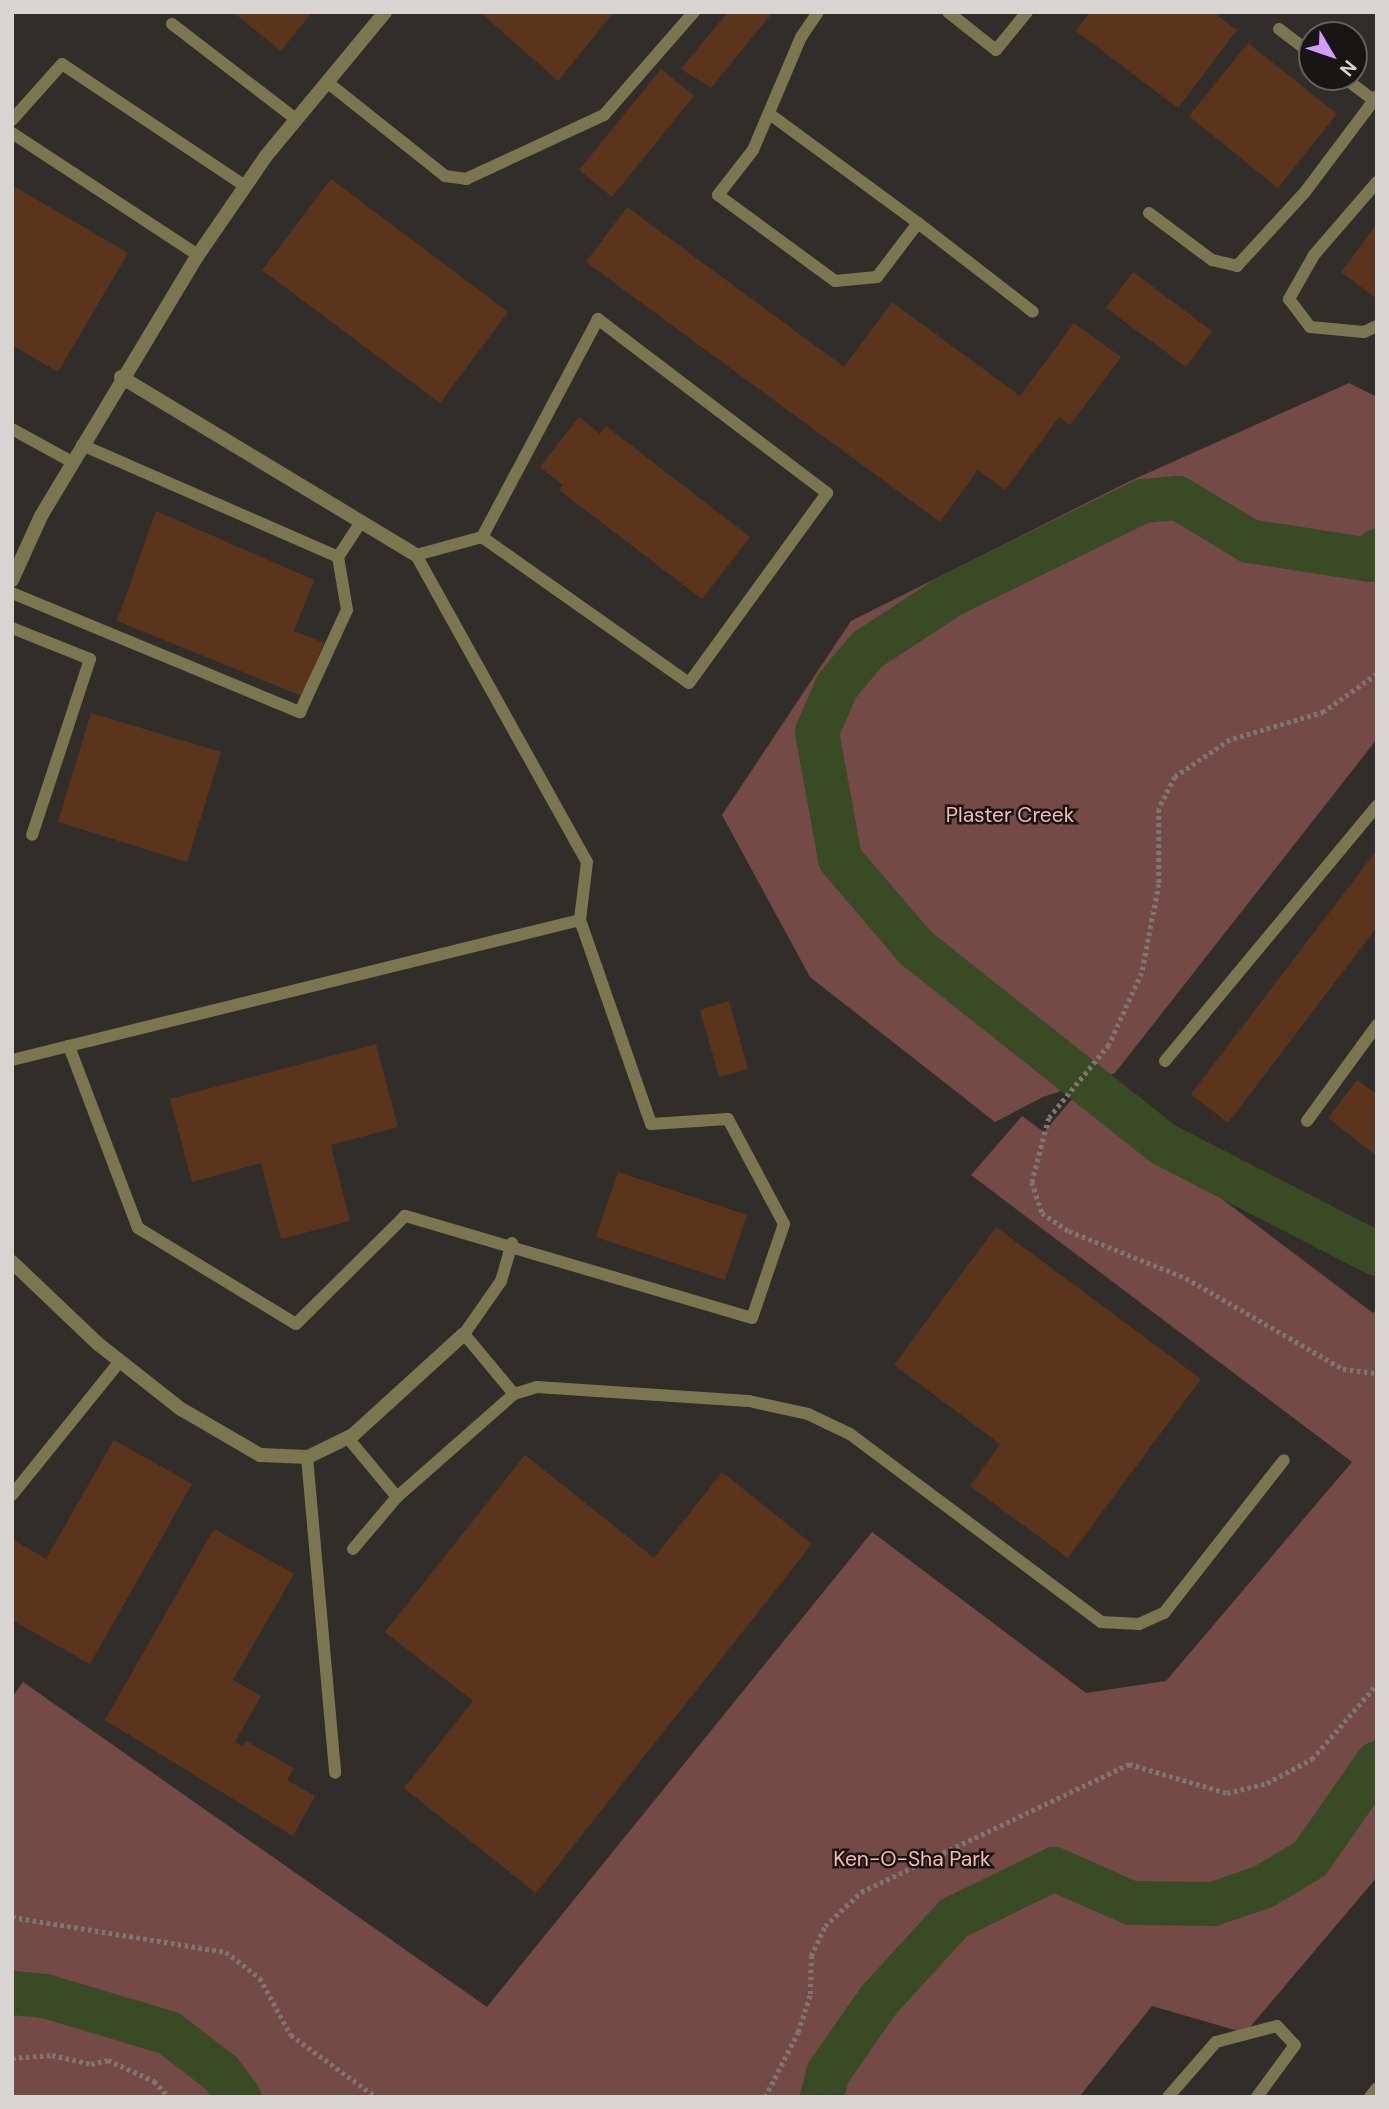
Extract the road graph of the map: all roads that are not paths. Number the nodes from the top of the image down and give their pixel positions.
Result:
1 (385, 12) edge
2 (694, 12) edge
3 (818, 12) edge
4 (948, 12) edge
5 (1027, 12) edge
6 (172, 24) dead end
7 (1279, 29) dead end
8 (1298, 43) edge
9 (327, 82) junction
10 (1375, 98) edge
11 (771, 115) junction
12 (296, 118) junction
13 (12, 120) edge
14 (12, 133) edge
15 (1377, 183) edge
16 (245, 186) junction
17 (1149, 212) dead end
18 (918, 223) junction
19 (198, 255) junction
20 (1033, 312) dead end
21 (1377, 326) edge
22 (121, 377) junction
23 (12, 429) edge
24 (82, 444) junction
25 (72, 462) junction
26 (361, 522) junction
27 (482, 537) junction
28 (416, 555) junction
29 (338, 557) junction
30 (12, 580) edge
31 (12, 593) edge
32 (12, 628) edge
33 (1377, 806) edge
34 (32, 835) dead end
35 (580, 920) junction
36 (1376, 1028) edge
37 (69, 1046) junction
38 (12, 1060) edge
39 (1165, 1062) dead end
40 (1307, 1121) dead end
41 (512, 1242) junction
42 (12, 1262) edge
43 (464, 1334) junction
44 (120, 1361) junction
45 (514, 1394) junction
46 (347, 1437) junction
47 (307, 1457) junction
48 (1284, 1460) dead end
49 (13, 1493) edge
50 (397, 1497) junction
51 (353, 1549) dead end
52 (335, 1773) dead end
53 (1377, 2088) edge
54 (1168, 2097) edge
55 (1257, 2097) edge
56 (1370, 2097) edge

1 - 9 street
2 - 9 lane
3 - 11 lane
4 - 5 lane
6 - 12 lane
7 - 8 lane
9 - 12 street
10 - 17 lane
11 - 18 lane
11 - 18 lane
12 - 16 street
13 - 16 lane
14 - 19 lane
15 - 21 lane
16 - 19 street
18 - 20 lane
19 - 22 street
22 - 24 street
22 - 26 street
23 - 25 lane
24 - 25 street
24 - 29 lane
25 - 30 street
26 - 28 street
26 - 29 lane
27 - 27 lane
27 - 28 lane
28 - 35 lane
29 - 31 lane
32 - 34 lane
33 - 39 lane
35 - 37 lane
35 - 41 lane
36 - 40 lane
37 - 38 lane
37 - 41 lane
41 - 43 lane
42 - 44 street
43 - 45 lane
43 - 46 street
44 - 47 street
44 - 49 lane
45 - 48 lane
45 - 50 lane
46 - 47 street
46 - 50 lane
47 - 52 lane
50 - 51 lane
53 - 56 lane
54 - 55 lane

